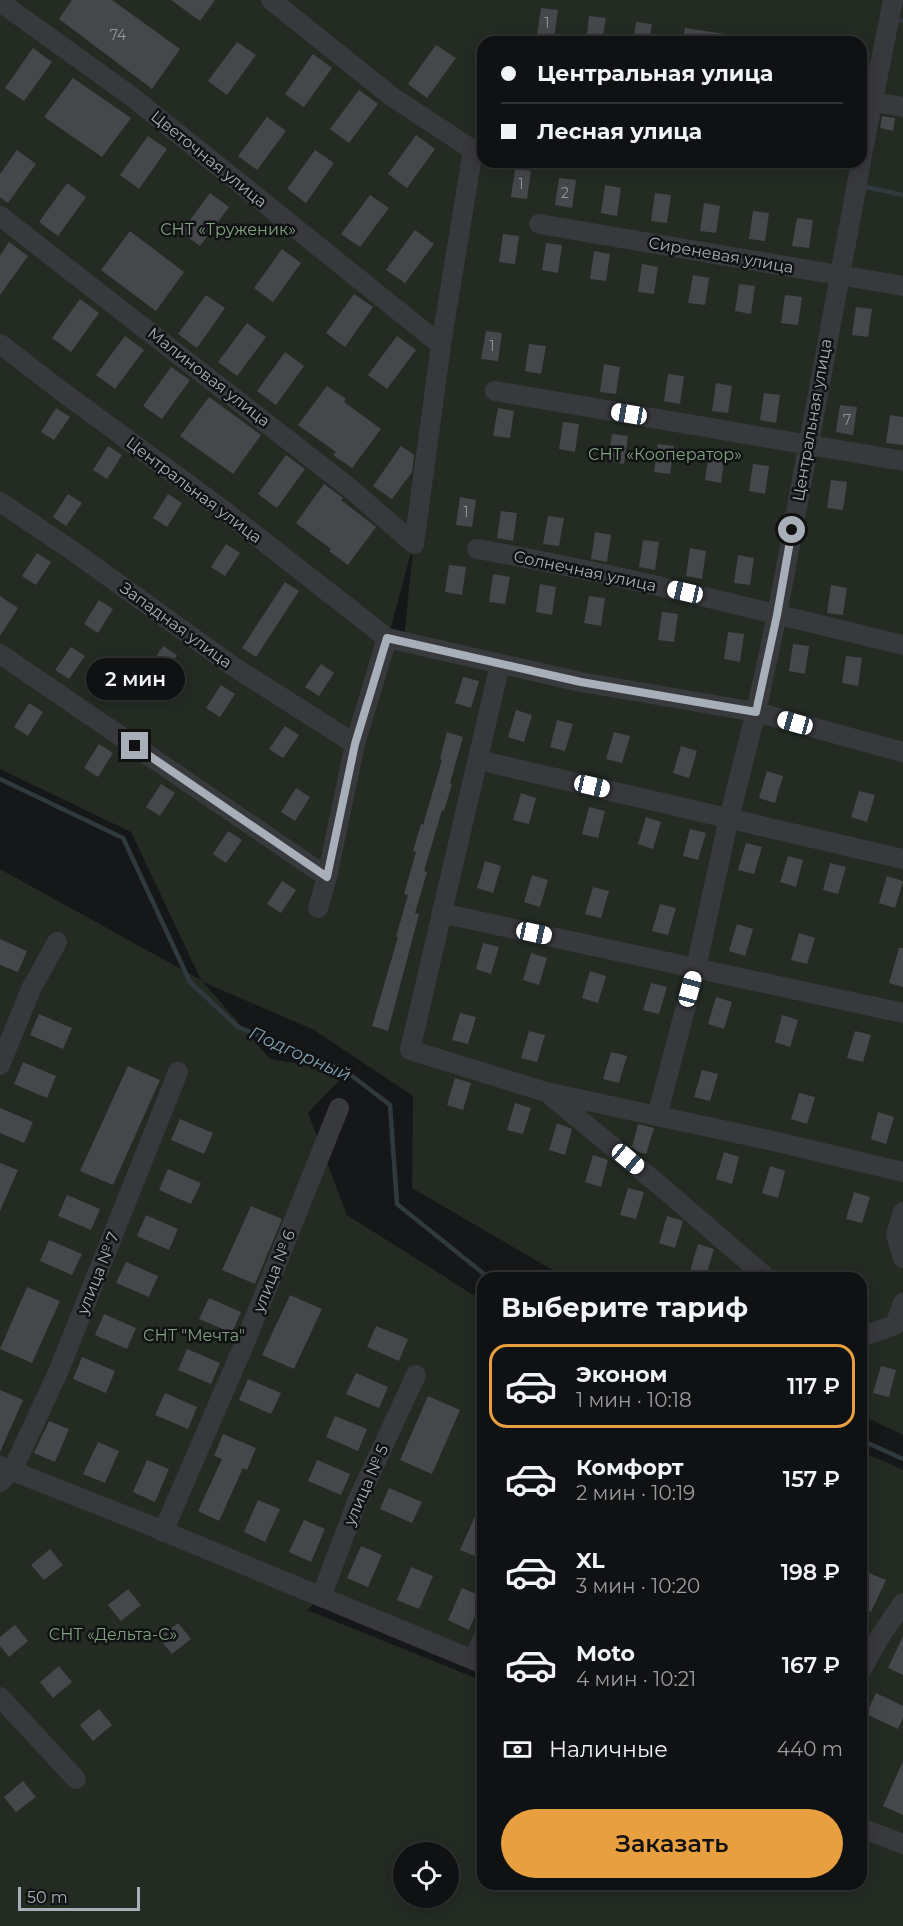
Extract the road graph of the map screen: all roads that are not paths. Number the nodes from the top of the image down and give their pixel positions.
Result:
1 (271, 0) edge
2 (893, 0) edge
3 (0, 2) edge
4 (867, 101) edge
5 (903, 107) edge
6 (860, 168) edge
7 (0, 216) edge
8 (539, 224) dead end
9 (839, 275) junction
10 (903, 286) edge
11 (0, 344) edge
12 (441, 345) junction
13 (495, 391) dead end
14 (807, 444) junction
15 (903, 461) edge
16 (0, 502) edge
17 (477, 549) dead end
18 (777, 615) junction
19 (387, 638) junction
20 (903, 645) edge
21 (0, 654) edge
22 (500, 664) junction
23 (756, 712) junction
24 (355, 744) junction
25 (903, 752) edge
26 (478, 760) junction
27 (729, 818) junction
28 (903, 859) edge
29 (327, 877) junction
30 (318, 908) dead end
31 (441, 913) junction
32 (57, 942) dead end
33 (696, 968) junction
34 (903, 1013) edge
35 (0, 1065) edge
36 (178, 1072) dead end
37 (546, 1092) junction
38 (339, 1108) dead end
39 (657, 1116) junction
40 (903, 1172) edge
41 (903, 1212) edge
42 (903, 1258) edge
43 (759, 1272) edge
44 (903, 1303) edge
45 (867, 1335) edge
46 (416, 1376) dead end
47 (4, 1473) edge
48 (163, 1532) junction
49 (321, 1597) junction
50 (903, 1603) edge
51 (870, 1634) edge
52 (477, 1661) edge
53 (0, 1696) edge
54 (76, 1779) dead end
55 (867, 1830) edge
56 (903, 1844) edge

1 - 12 street
2 - 4 street, Центральная улица
3 - 12 street, Цветочная улица
4 - 5 street
6 - 9 street, Центральная улица
7 - 12 street, Малиновая улица
8 - 9 street, Сиреневая улица
9 - 10 street, Сиреневая улица
9 - 14 street, Центральная улица
11 - 19 street, Центральная улица
13 - 14 street
14 - 15 street
14 - 18 street, Центральная улица
16 - 24 street, Западная улица
17 - 18 street, Солнечная улица
18 - 20 street, Солнечная улица
18 - 23 street, Центральная улица
19 - 22 street
19 - 24 street
21 - 29 street
22 - 23 street
22 - 26 street
23 - 25 street
23 - 27 street, Центральная улица
24 - 29 street
26 - 27 street
26 - 31 street
27 - 28 street
27 - 33 street, Центральная улица
29 - 30 street
31 - 33 street
31 - 37 street
32 - 35 street
33 - 34 street
33 - 39 street, Центральная улица
36 - 47 street, улица № 7
37 - 39 street
37 - 43 street
38 - 48 street, улица № 6
39 - 40 street
41 - 42 street
44 - 45 street
46 - 49 street, улица № 5
47 - 48 street
48 - 49 street
49 - 52 street
50 - 51 street
53 - 54 street
55 - 56 street

